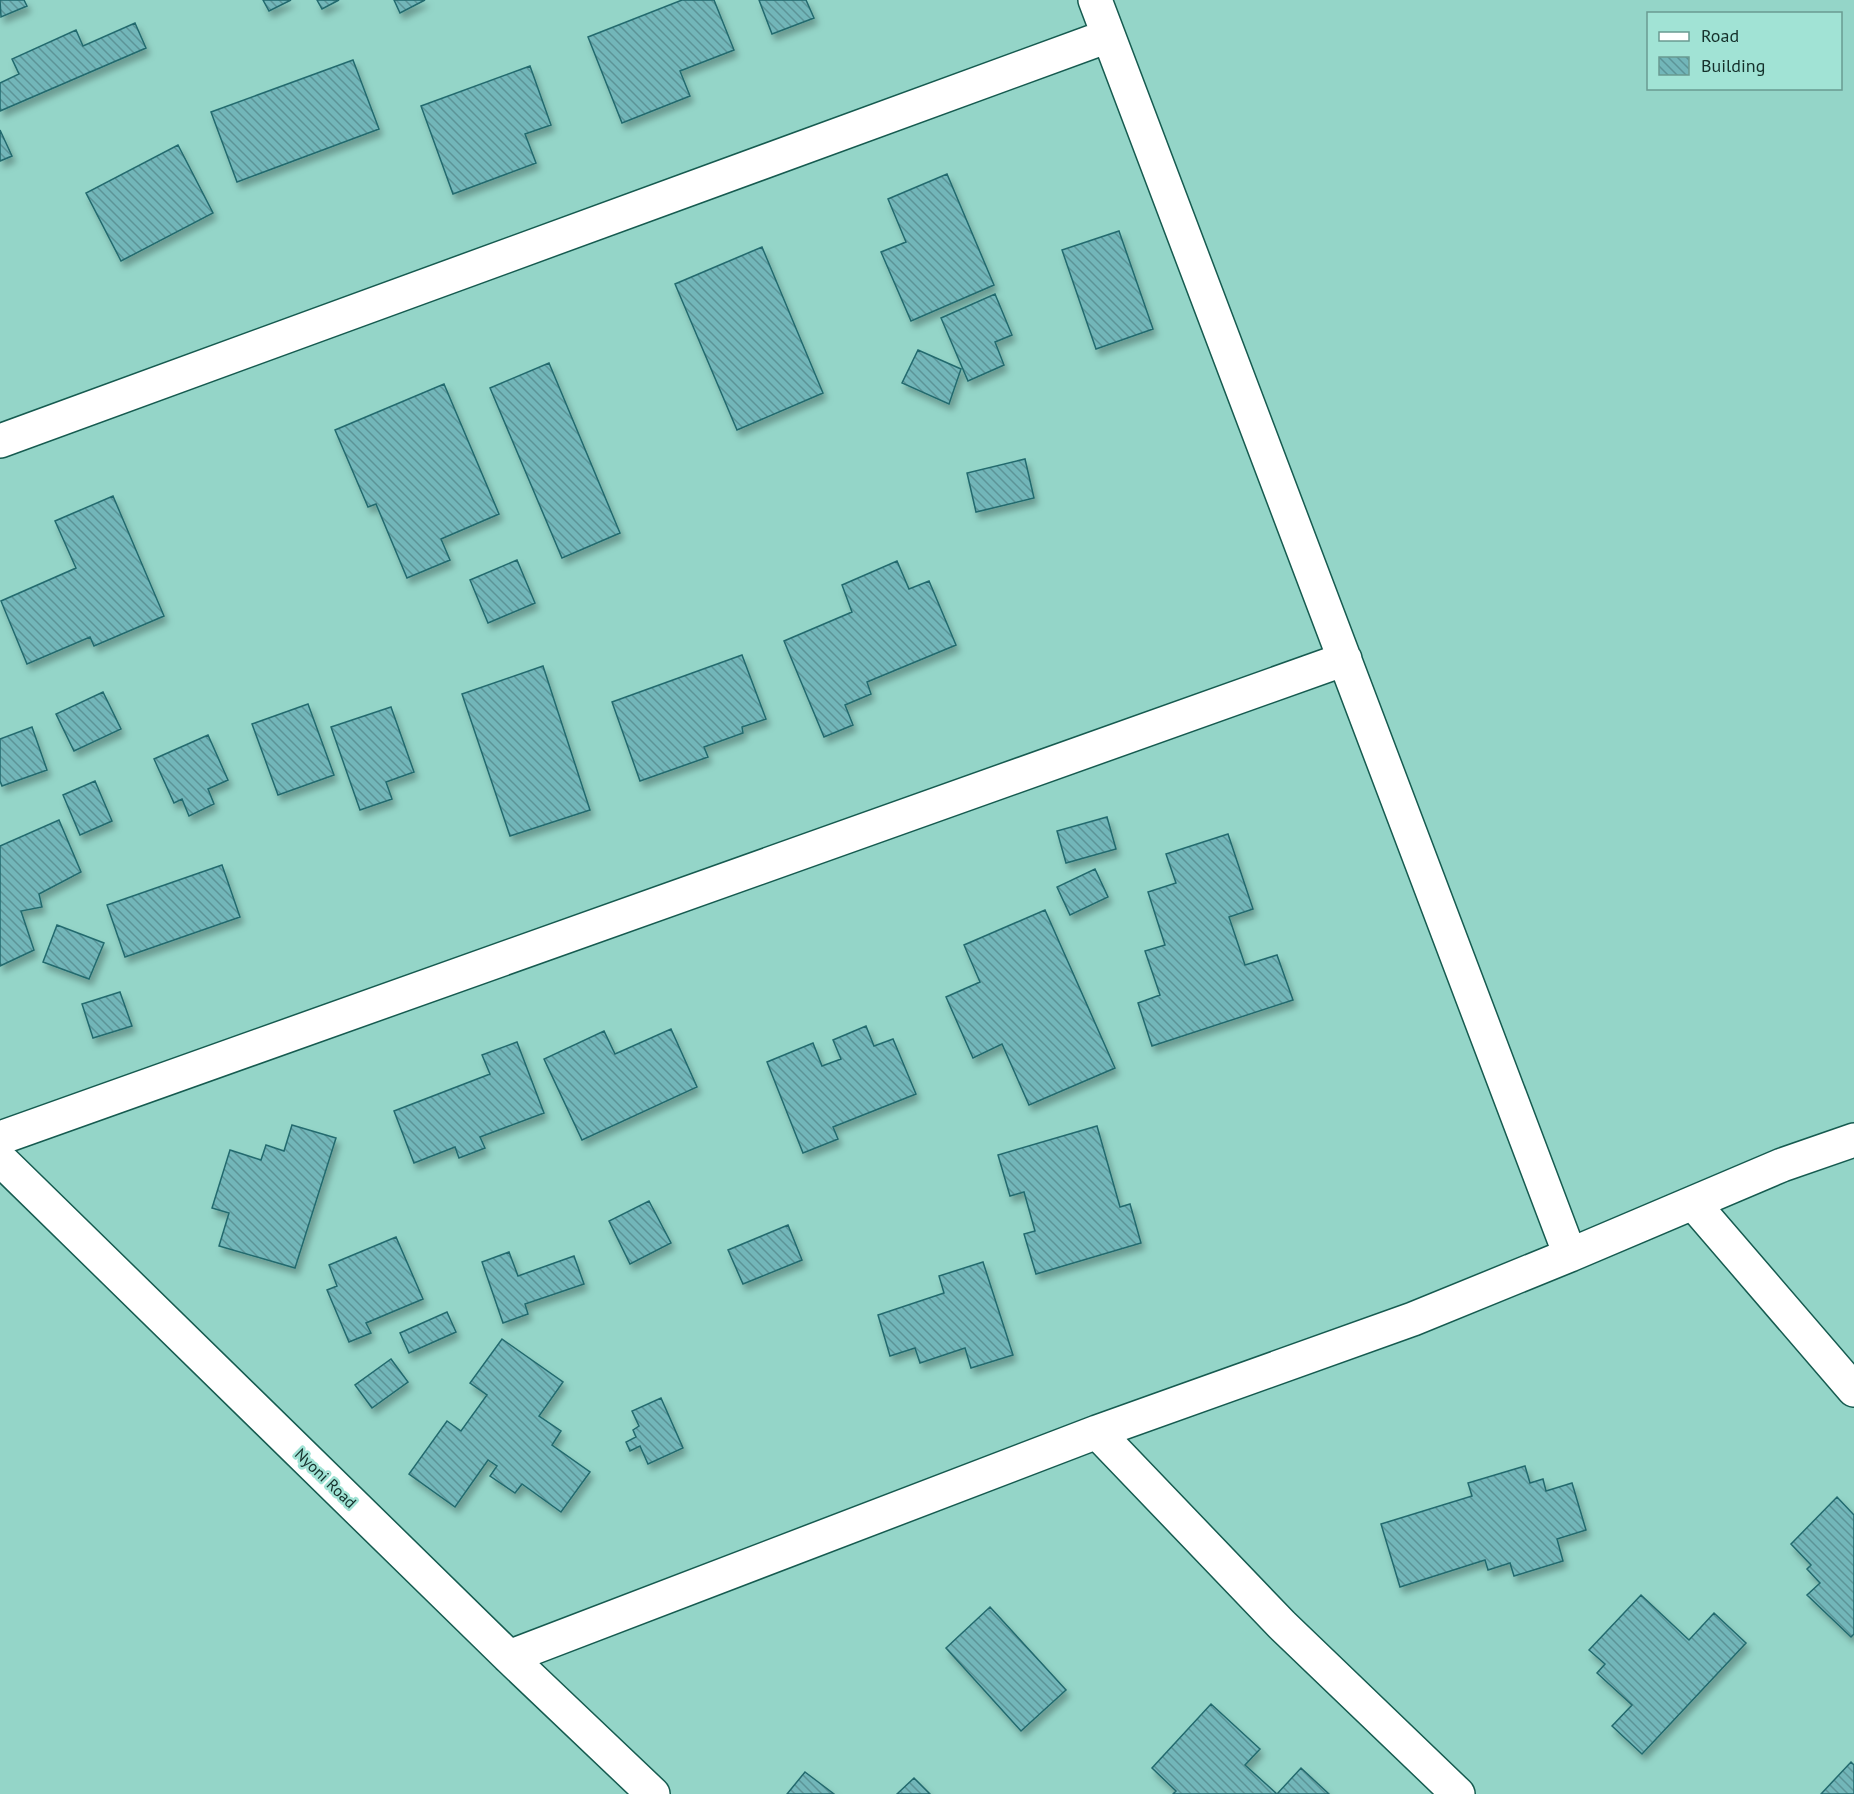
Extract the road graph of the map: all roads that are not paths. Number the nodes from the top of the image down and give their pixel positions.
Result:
1 (1095, 0) edge
2 (1108, 36) junction
3 (0, 441) edge
4 (1345, 658) junction
5 (0, 1138) edge
6 (1854, 1140) edge
7 (0, 1159) edge
8 (1693, 1203) junction
9 (1570, 1255) junction
10 (1854, 1390) edge
11 (1097, 1431) junction
12 (509, 1657) junction
13 (653, 1794) edge
14 (1458, 1794) edge

1 - 2 street
2 - 3 street
2 - 4 street
4 - 5 street
4 - 9 street
6 - 8 street
7 - 12 street, Nyoni Road
8 - 9 street
8 - 10 street
9 - 11 street
11 - 12 street
11 - 14 street
12 - 13 street, Nyoni Road

